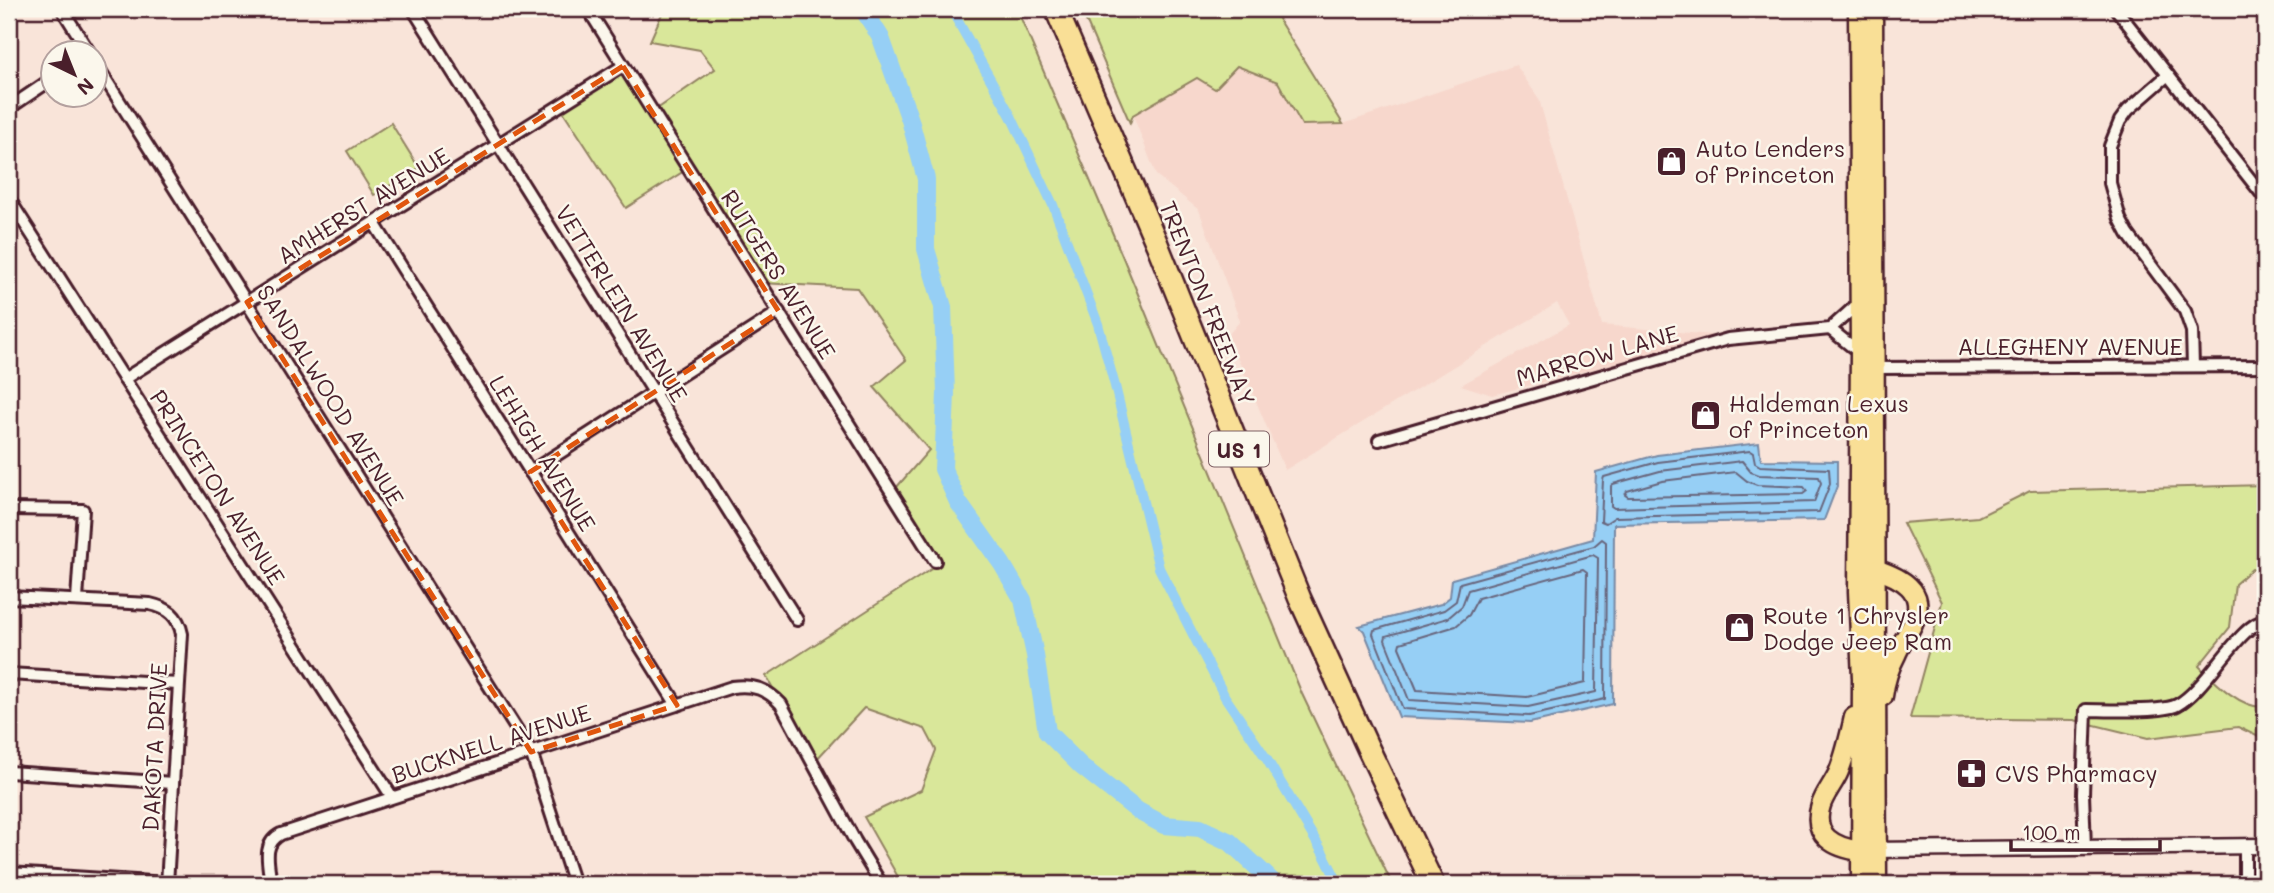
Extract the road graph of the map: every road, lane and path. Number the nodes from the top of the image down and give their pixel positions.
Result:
1 (62, 9) edge
2 (413, 9) edge
3 (588, 9) edge
4 (1041, 9) edge
5 (1056, 9) edge
6 (1858, 9) edge
7 (1873, 9) edge
8 (2116, 9) edge
9 (80, 38) edge
10 (624, 66) junction
11 (2168, 75) junction
12 (108, 83) edge
13 (38, 88) edge
14 (9, 108) edge
15 (498, 145) junction
16 (2265, 198) edge
17 (9, 199) edge
18 (374, 223) junction
19 (247, 302) junction
20 (1860, 302) junction
21 (779, 312) junction
22 (1830, 330) junction
23 (1860, 353) junction
24 (2193, 366) junction
25 (2265, 366) edge
26 (1875, 368) junction
27 (124, 379) junction
28 (654, 393) junction
29 (1379, 440) dead end
30 (530, 472) junction
31 (9, 509) edge
32 (935, 561) dead end
33 (1864, 578) junction
34 (9, 597) edge
35 (77, 599) junction
36 (797, 620) dead end
37 (2265, 621) edge
38 (9, 674) edge
39 (1862, 679) junction
40 (178, 684) junction
41 (677, 705) junction
42 (1876, 745) junction
43 (531, 751) junction
44 (9, 772) edge
45 (173, 783) junction
46 (392, 797) junction
47 (2245, 846) junction
48 (2265, 846) edge
49 (2085, 848) junction
50 (1869, 850) junction
51 (9, 873) edge
52 (167, 884) edge
53 (271, 884) edge
54 (573, 884) edge
55 (881, 884) edge
56 (1418, 884) edge
57 (1433, 884) edge
58 (1861, 884) edge
59 (1877, 884) edge
60 (2245, 884) edge

1 - 9 street
2 - 15 street, VETTERLEIN AVENUE
3 - 10 street, RUTGERS AVENUE
4 - 56 highway, TRENTON FREEWAY / US 1
5 - 57 highway, TRENTON FREEWAY / US 1
6 - 20 main road
7 - 26 main road
8 - 11 street
10 - 15 street, AMHERST AVENUE
10 - 21 street, RUTGERS AVENUE
11 - 16 street
11 - 24 street
12 - 19 street, SANDALWOOD AVENUE
13 - 14 street
15 - 18 street, AMHERST AVENUE
15 - 28 street, VETTERLEIN AVENUE
17 - 27 street, PRINCETON AVENUE
18 - 19 street, AMHERST AVENUE
18 - 30 street, LEHIGH AVENUE
19 - 27 street, AMHERST AVENUE
19 - 43 street, SANDALWOOD AVENUE
20 - 22 street
20 - 23 main road
21 - 28 street
21 - 32 street, RUTGERS AVENUE
22 - 23 street
22 - 29 street, MARROW LANE
23 - 33 main road
24 - 25 street, ALLEGHENY AVENUE
24 - 26 street, ALLEGHENY AVENUE
26 - 33 main road
27 - 46 street, PRINCETON AVENUE
28 - 30 street
28 - 36 street, VETTERLEIN AVENUE
30 - 41 street, LEHIGH AVENUE
31 - 35 street
33 - 39 main road
33 - 42 main road
33 - 42 main road
34 - 35 street
35 - 40 street, DAKOTA DRIVE
37 - 49 street
38 - 40 street
39 - 50 main road
39 - 50 main road
40 - 45 street, DAKOTA DRIVE
41 - 43 street, BUCKNELL AVENUE
41 - 55 street, BUCKNELL AVENUE
42 - 50 main road
43 - 46 street, BUCKNELL AVENUE
43 - 54 street, SANDALWOOD AVENUE
44 - 45 street
45 - 52 street, DAKOTA DRIVE
46 - 53 street, BUCKNELL AVENUE
47 - 48 street
47 - 49 street
47 - 60 street
49 - 50 street
50 - 58 main road
50 - 59 main road
51 - 52 street

